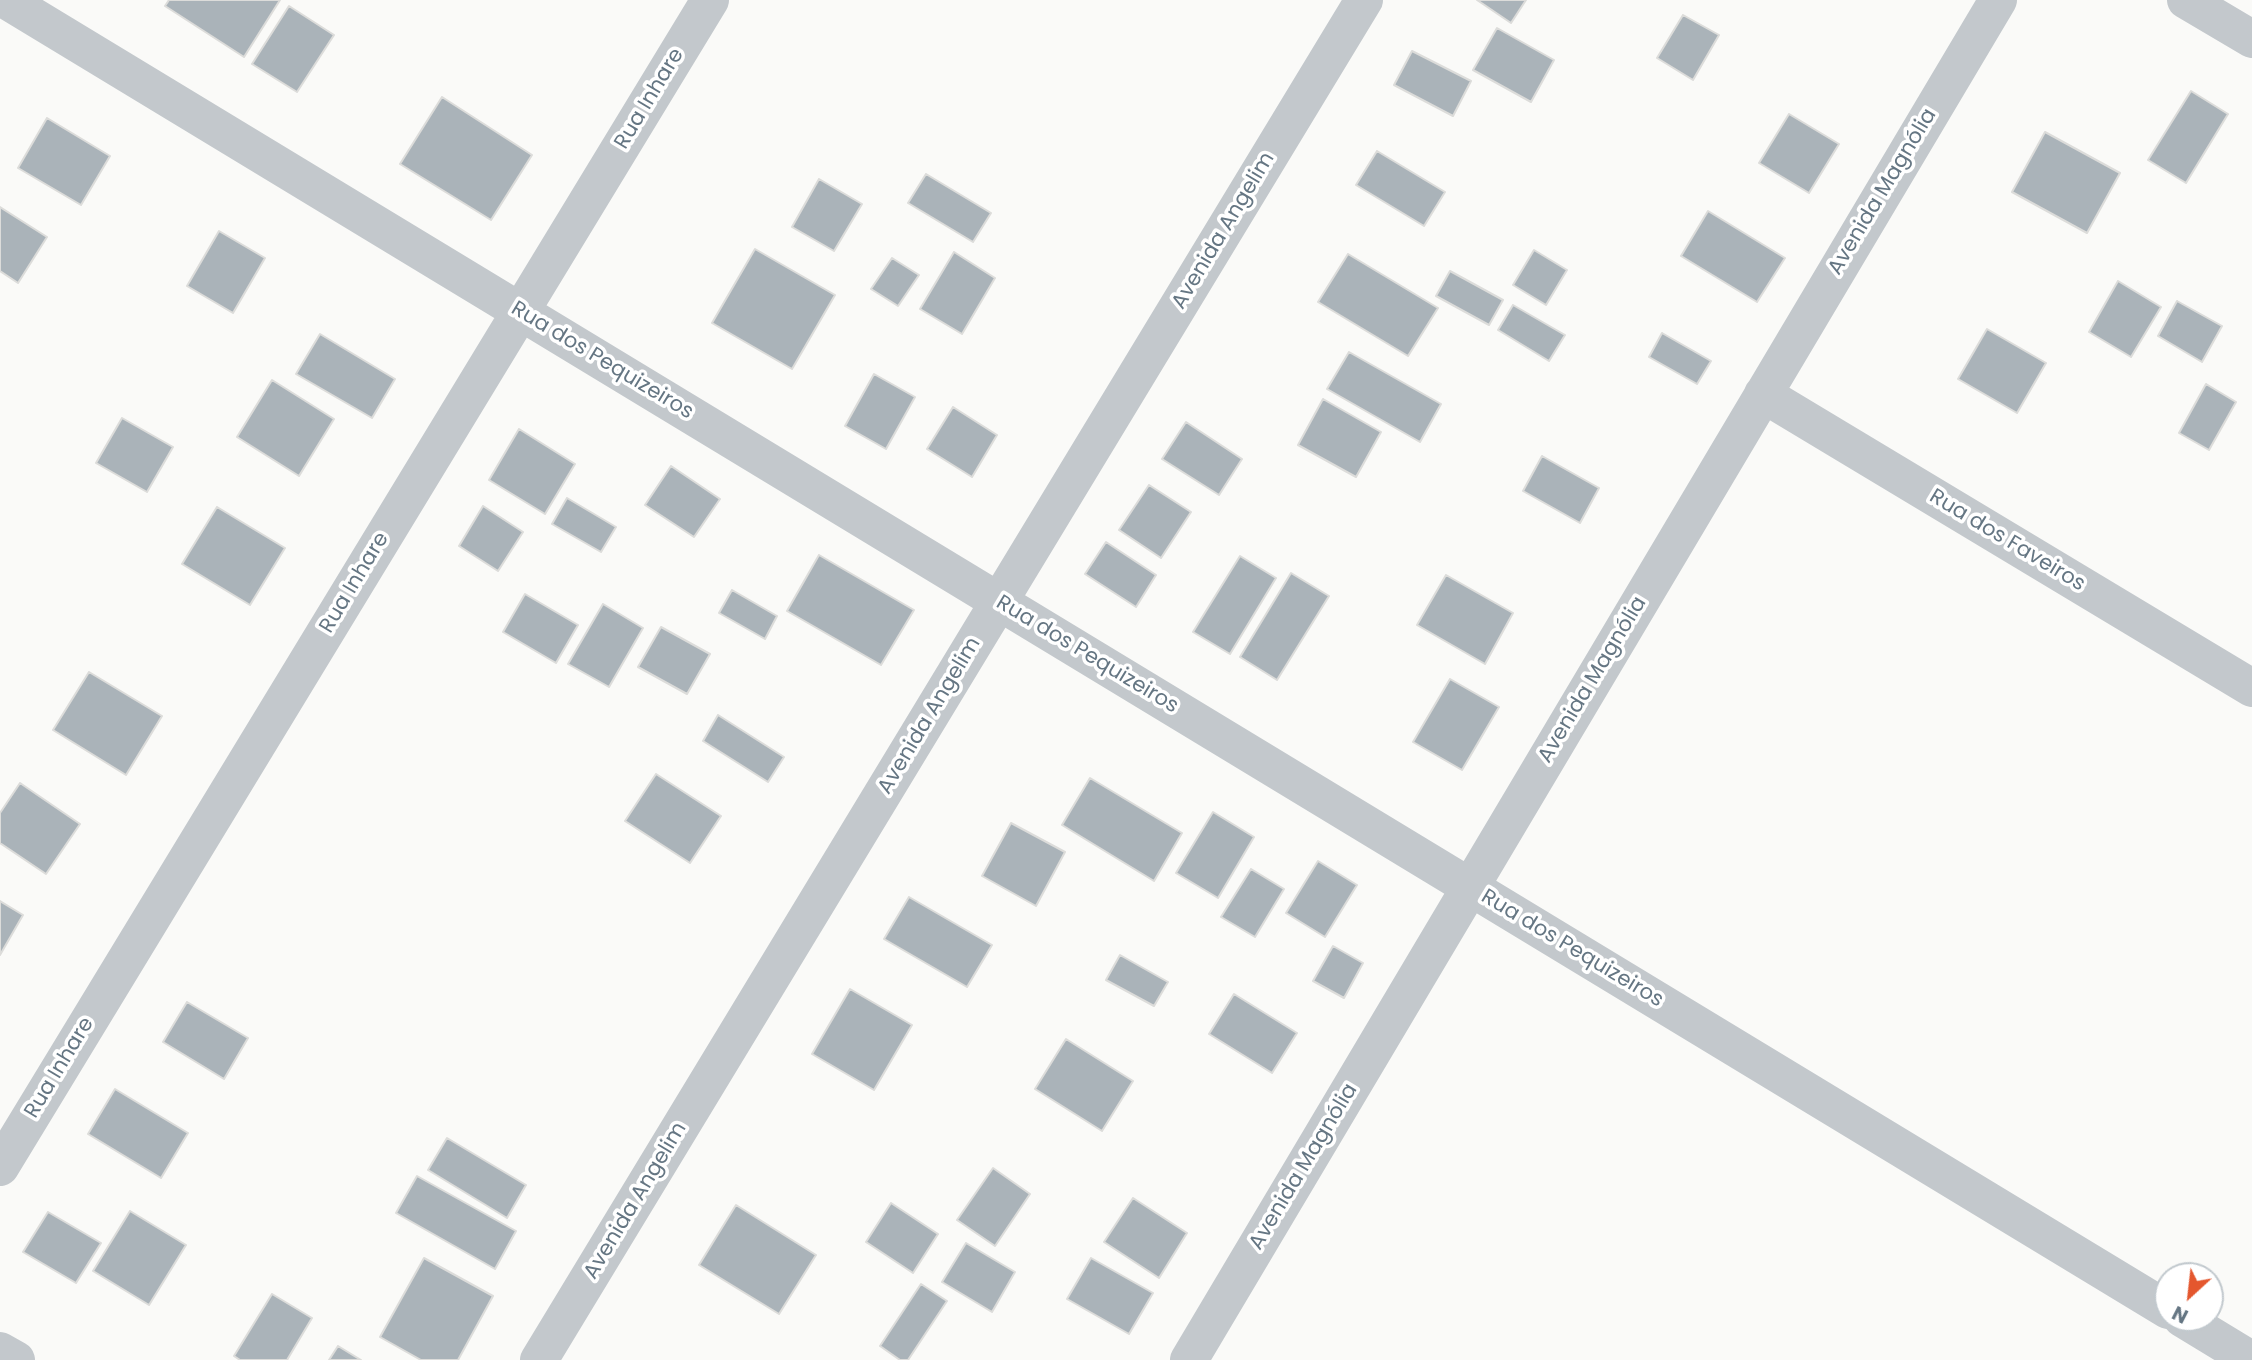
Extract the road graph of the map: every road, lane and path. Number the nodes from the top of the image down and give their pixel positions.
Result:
1 (710, 0) edge
2 (1364, 0) edge
3 (1998, 0) edge
4 (2186, 0) edge
5 (9, 7) edge
6 (2252, 39) edge
7 (521, 312) junction
8 (1763, 394) junction
9 (999, 602) junction
10 (2252, 688) edge
11 (1470, 887) junction
12 (0, 1167) edge
13 (2154, 1302) edge
14 (2205, 1332) edge
15 (0, 1351) edge
16 (16, 1360) edge
17 (539, 1360) edge
18 (1189, 1360) edge
19 (2251, 1360) edge

1 - 7 street, Rua Inhare
2 - 9 street, Avenida Angelim
3 - 8 street, Avenida Magnólia
4 - 6 street
5 - 7 street, Rua dos Pequizeiros
7 - 9 street, Rua dos Pequizeiros
7 - 12 street, Rua Inhare
8 - 10 street, Rua dos Faveiros
8 - 11 street, Avenida Magnólia
9 - 11 street, Rua dos Pequizeiros
9 - 17 street, Avenida Angelim
11 - 13 street, Rua dos Pequizeiros
11 - 18 street, Avenida Magnólia
14 - 19 street
15 - 16 street

